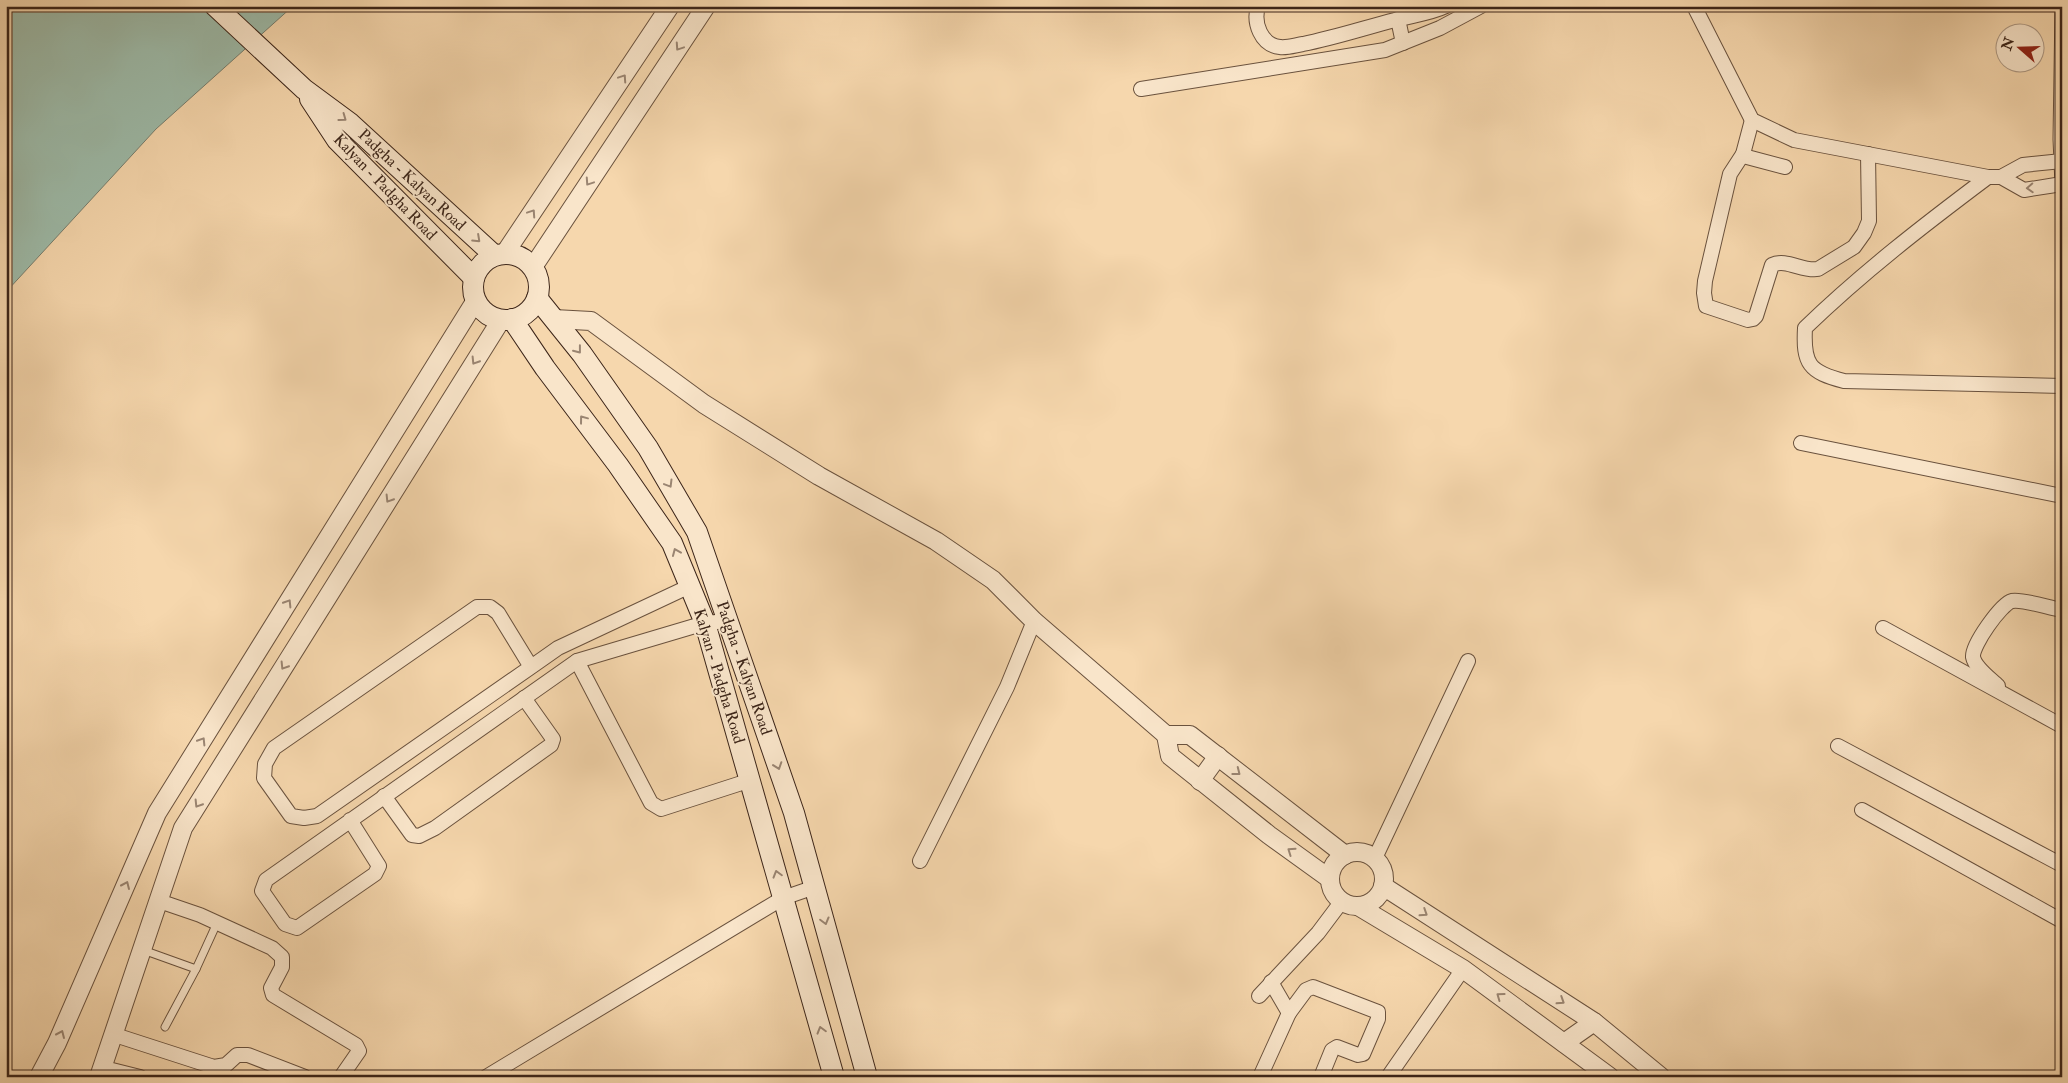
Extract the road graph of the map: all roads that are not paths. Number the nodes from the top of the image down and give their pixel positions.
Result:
1 (215, 6) edge
2 (670, 6) edge
3 (706, 6) edge
4 (1258, 6) edge
5 (1446, 6) edge
6 (1481, 6) edge
7 (1694, 6) edge
8 (2059, 6) edge
9 (1398, 19) junction
10 (1403, 43) junction
11 (1285, 48) junction
12 (1288, 67) junction
13 (304, 89) junction
14 (1141, 89) dead end
15 (1752, 120) junction
16 (1743, 154) junction
17 (1868, 154) junction
18 (2059, 161) edge
19 (1785, 167) dead end
20 (1995, 177) junction
21 (2060, 185) edge
22 (500, 254) junction
23 (532, 267) junction
24 (474, 278) junction
25 (537, 298) junction
26 (476, 300) junction
27 (507, 319) junction
28 (554, 319) junction
29 (2062, 386) edge
30 (1801, 443) dead end
31 (2062, 496) edge
32 (690, 586) junction
33 (2062, 610) edge
34 (1034, 620) junction
35 (728, 621) junction
36 (705, 623) junction
37 (1883, 628) dead end
38 (577, 661) junction
39 (1468, 661) dead end
40 (531, 668) junction
41 (524, 698) junction
42 (2011, 699) junction
43 (2062, 726) edge
44 (1166, 735) junction
45 (1838, 746) dead end
46 (1218, 756) junction
47 (750, 780) junction
48 (1200, 781) junction
49 (384, 796) junction
50 (1862, 810) dead end
51 (794, 813) junction
52 (350, 820) junction
53 (762, 821) junction
54 (1345, 855) junction
55 (1375, 858) junction
56 (920, 861) dead end
57 (2062, 866) edge
58 (1330, 879) junction
59 (1384, 886) junction
60 (815, 887) junction
61 (784, 898) junction
62 (159, 901) junction
63 (1350, 904) junction
64 (2062, 921) edge
65 (217, 923) junction
66 (142, 950) junction
67 (196, 969) junction
68 (1463, 969) junction
69 (1271, 982) junction
70 (1259, 996) dead end
71 (1289, 1014) junction
72 (1594, 1022) junction
73 (165, 1027) dead end
74 (114, 1035) junction
75 (1564, 1043) junction
76 (102, 1072) edge
77 (39, 1077) edge
78 (140, 1077) edge
79 (305, 1077) edge
80 (341, 1077) edge
81 (486, 1077) edge
82 (834, 1077) edge
83 (867, 1077) edge
84 (1260, 1077) edge
85 (1321, 1077) edge
86 (1388, 1077) edge
87 (1610, 1077) edge
88 (1661, 1077) edge

1 - 13 main road
22 -> 2 street
3 -> 23 street
4 - 11 street
5 - 9 street
6 - 10 street
7 - 15 street
8 - 18 lane
9 - 10 street
9 - 11 street
10 - 12 street
11 - 12 street
12 - 14 street
13 -> 22 main road, Padgha - Kalyan Road
13 - 24 main road, Kalyan - Padgha Road
15 - 16 street
15 - 17 street
16 - 17 street
16 - 19 street
17 - 20 street
18 - 20 street
18 - 21 lane
21 -> 20 street
20 - 29 street
22 - 23 main road
22 - 24 main road
23 - 25 main road
24 - 26 main road
25 - 27 main road
25 - 28 main road, Padgha - Kalyan Road
26 - 27 main road
77 -> 26 street
32 -> 27 main road, Kalyan - Padgha Road
27 -> 62 street
28 - 34 street
28 -> 35 main road, Padgha - Kalyan Road
30 - 31 street
32 - 36 main road, Kalyan - Padgha Road
32 - 40 street
33 - 42 street
34 - 44 street
34 - 56 street
35 - 36 street
35 -> 51 main road, Padgha - Kalyan Road
36 - 38 street
36 - 47 main road, Kalyan - Padgha Road
37 - 42 street
38 - 41 street
38 - 47 street
39 - 55 street
40 - 40 street
41 - 49 street
41 - 49 street
42 - 43 street
44 - 46 street
44 - 48 street
45 - 57 street
46 - 48 street
46 -> 54 street
47 - 53 main road, Kalyan - Padgha Road
58 -> 48 street
49 - 52 street
50 - 64 street
51 - 53 main road
51 - 60 main road, Padgha - Kalyan Road
52 - 52 street
61 -> 53 main road, Kalyan - Padgha Road
54 - 55 street
54 - 58 street
55 - 59 street
58 - 63 street
59 - 63 street
59 -> 72 street
60 - 61 street
60 -> 83 main road, Padgha - Kalyan Road
61 - 81 street
82 -> 61 main road, Kalyan - Padgha Road
62 - 65 street
62 - 66 street
63 - 68 street
63 - 69 street
65 - 67 lane
65 - 80 street
66 - 67 lane
66 - 74 street
67 - 73 lane
75 -> 68 street
68 - 86 street
69 - 70 street
69 - 71 street
71 - 84 street
71 - 85 street
72 - 75 street
72 - 88 street
74 - 76 street
74 - 79 street
75 - 87 street
76 - 78 street

